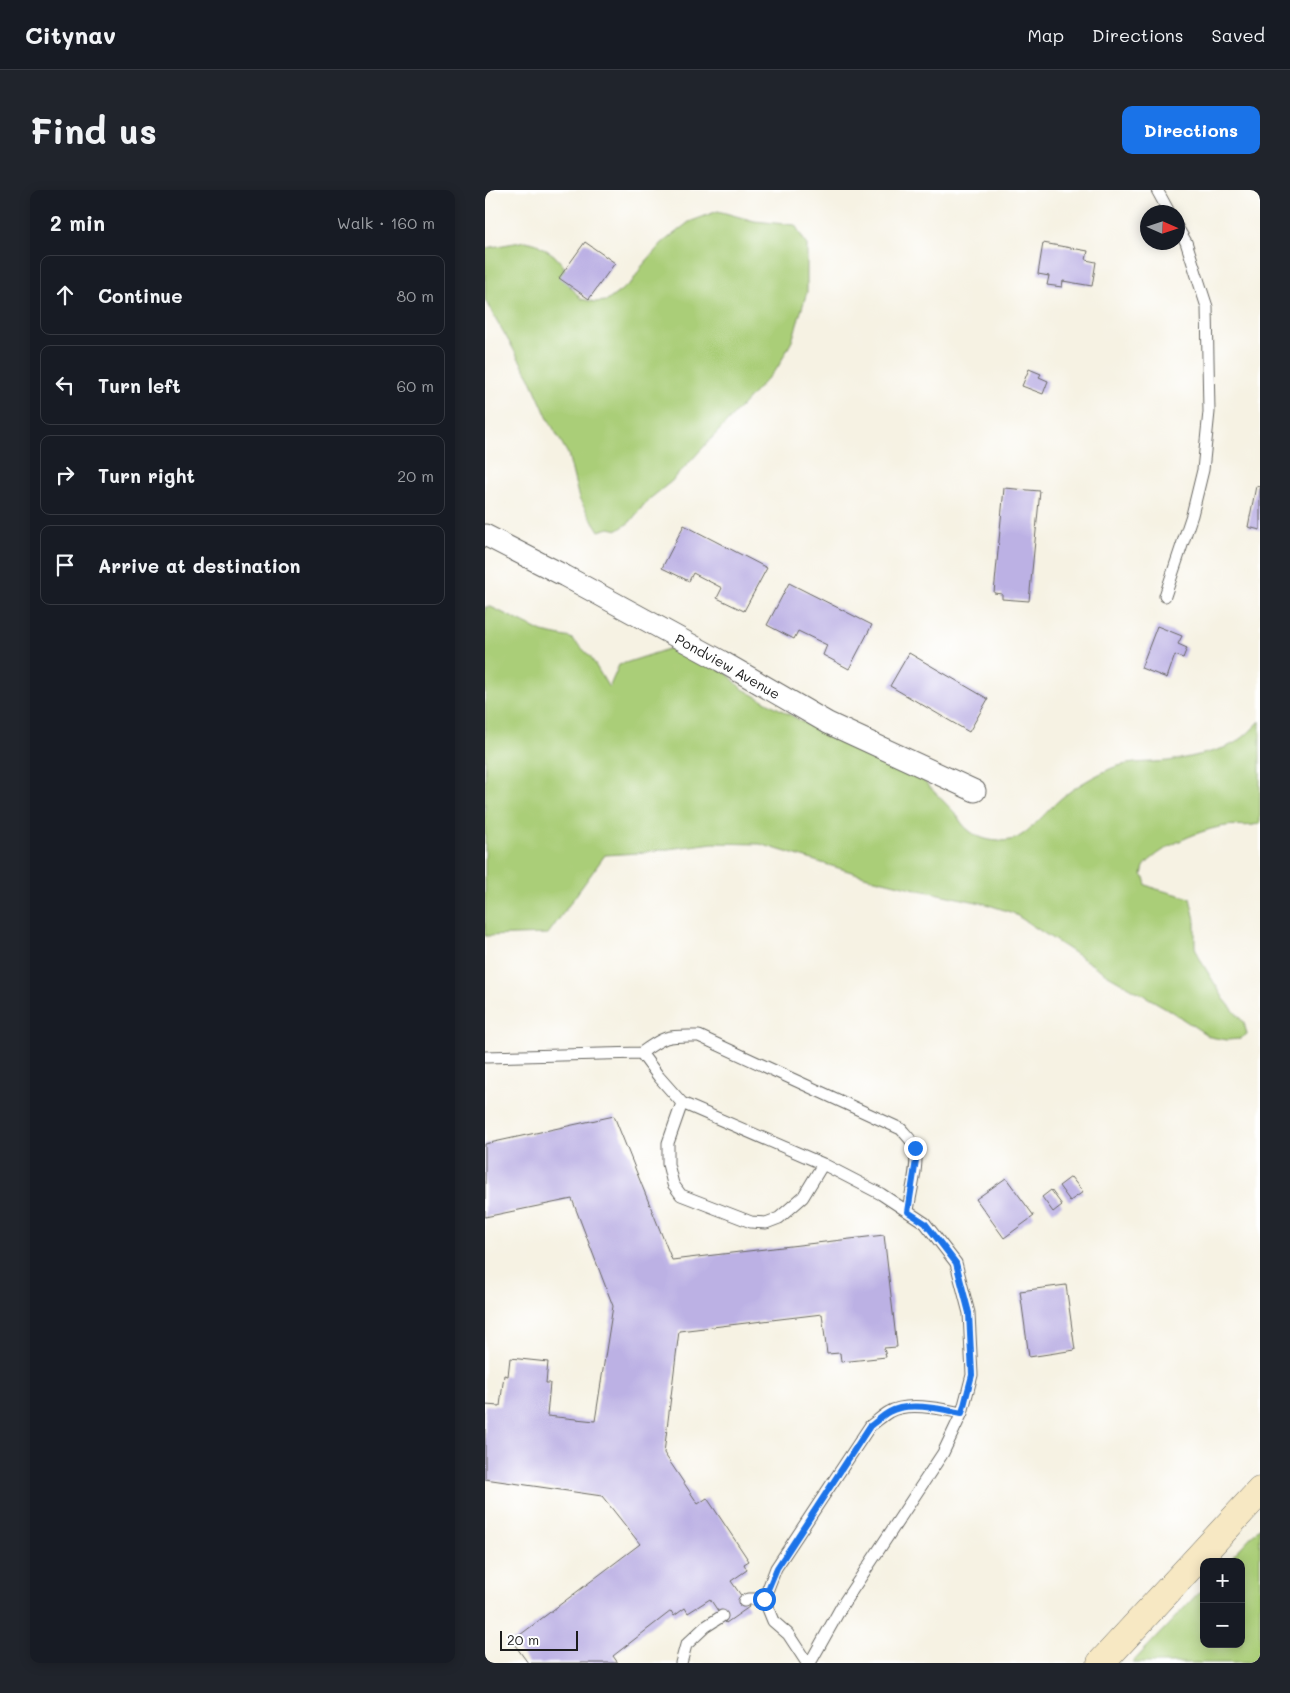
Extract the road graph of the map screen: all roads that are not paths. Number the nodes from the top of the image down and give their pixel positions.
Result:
1 (1157, 190) edge
2 (1165, 205) edge
3 (1185, 240) edge
4 (485, 535) edge
5 (1165, 596) dead end
6 (975, 791) dead end
7 (641, 1053) junction
8 (485, 1057) edge
9 (682, 1103) junction
10 (823, 1164) junction
11 (908, 1212) junction
12 (962, 1413) junction
13 (1260, 1492) edge
14 (764, 1599) junction
15 (745, 1601) dead end
16 (722, 1616) dead end
17 (681, 1663) edge
18 (809, 1663) edge
19 (1101, 1663) edge

1 - 2 lane
3 - 5 lane
4 - 6 street, Pondview Avenue
7 - 8 lane
7 - 9 lane
7 - 11 lane
9 - 10 lane
9 - 10 lane
10 - 11 lane
11 - 12 lane
12 - 14 lane
12 - 18 lane
13 - 19 main road
14 - 15 lane
14 - 18 lane
16 - 17 lane

